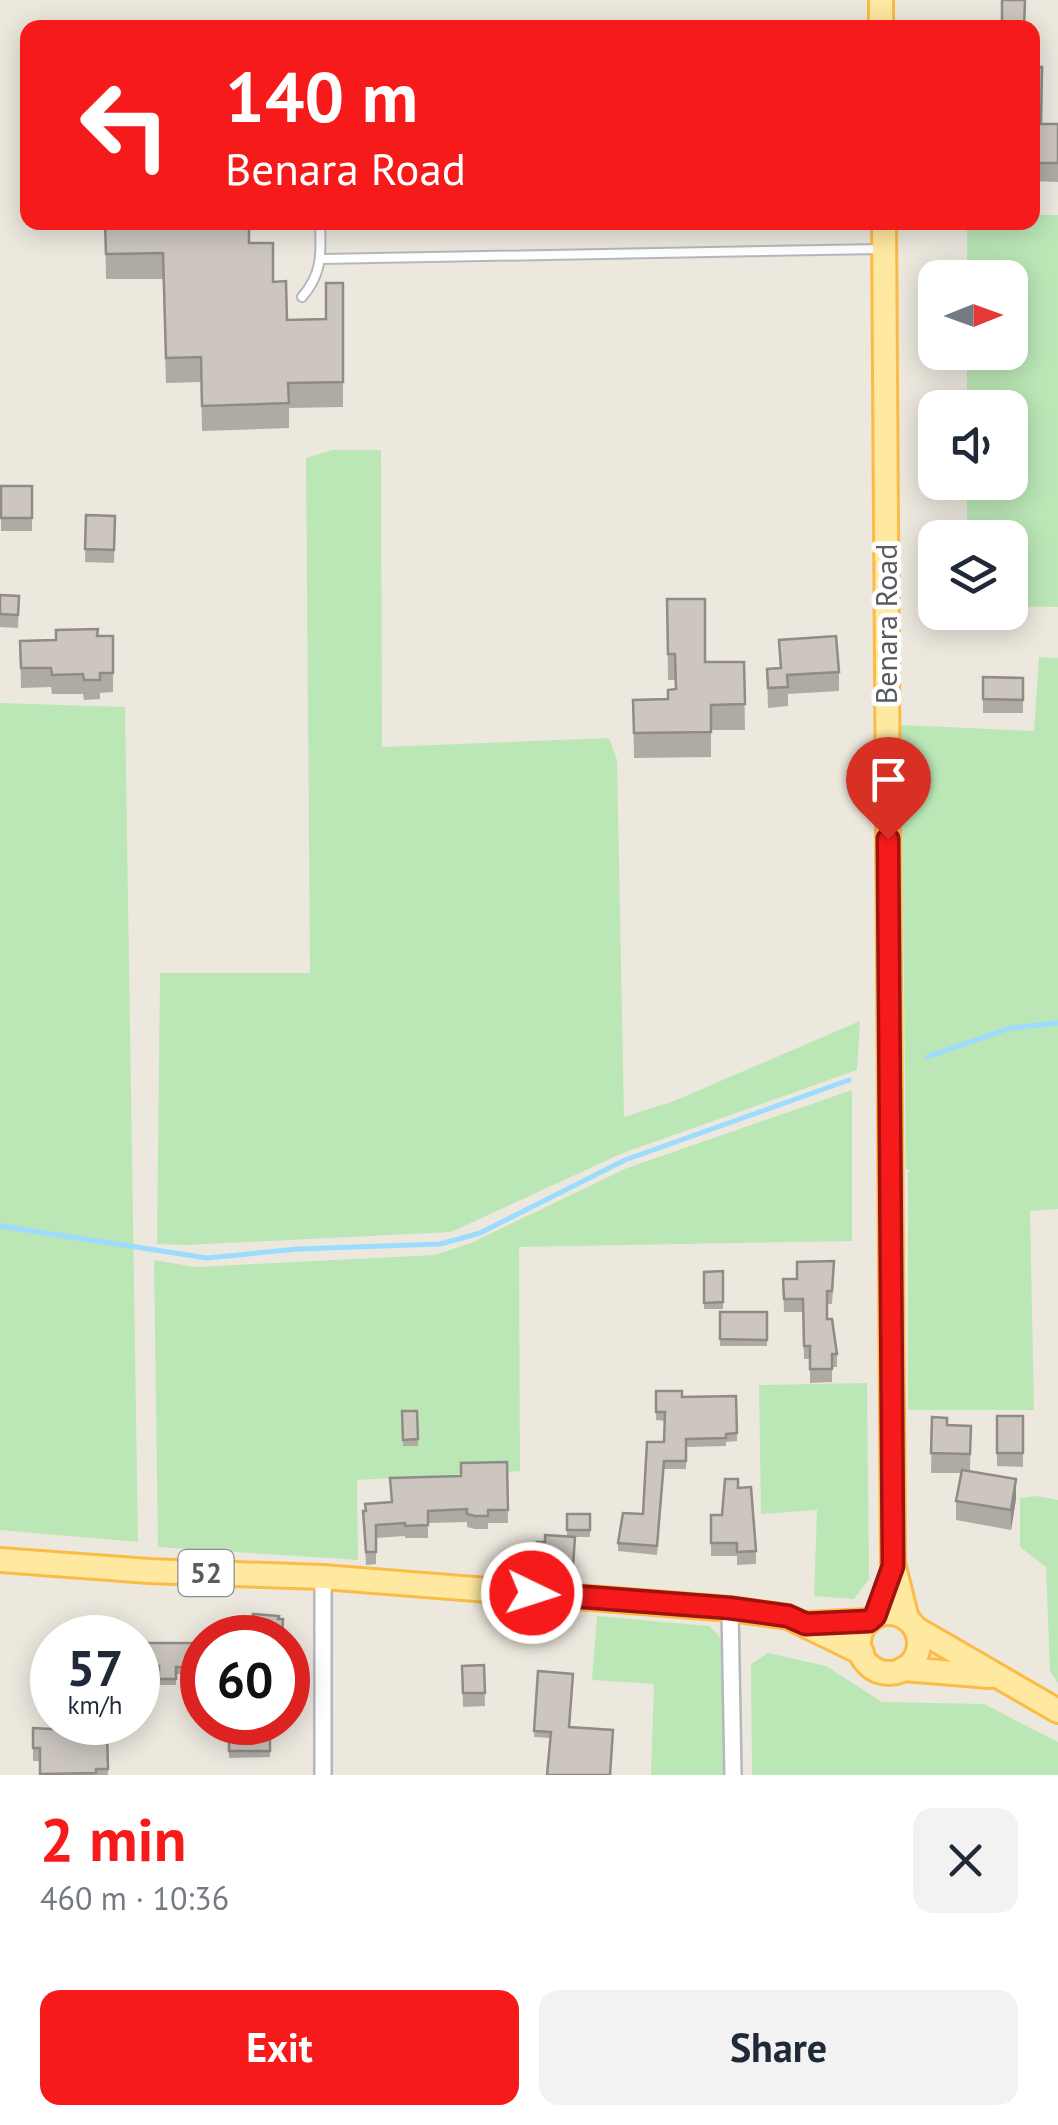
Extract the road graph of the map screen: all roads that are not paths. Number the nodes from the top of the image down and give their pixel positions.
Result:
1 (320, 230) edge
2 (884, 230) edge
3 (884, 249) junction
4 (321, 259) junction
5 (302, 297) dead end
6 (0, 1560) edge
7 (893, 1566) junction
8 (323, 1577) junction
9 (730, 1608) junction
10 (872, 1619) junction
11 (911, 1623) junction
12 (806, 1624) junction
13 (862, 1653) junction
14 (904, 1669) junction
15 (994, 1676) junction
16 (1058, 1711) edge
17 (323, 1775) edge
18 (734, 1775) edge

1 - 4 lane
2 - 3 main road, Benara Road
3 - 4 lane
3 - 7 main road, Benara Road
4 - 5 lane
6 - 8 main road, 52
7 - 10 main road, Benara Road
7 - 11 main road, Benara Road
8 - 9 main road, 52
8 - 17 street
9 - 12 main road, 52
9 - 18 street
10 - 11 main road, 52
10 - 12 main road, 52
10 - 13 main road
11 - 14 main road
11 - 15 main road, 52
12 - 13 main road, 52
13 - 14 main road, 52
14 - 15 main road, 52
15 - 16 main road, 52

